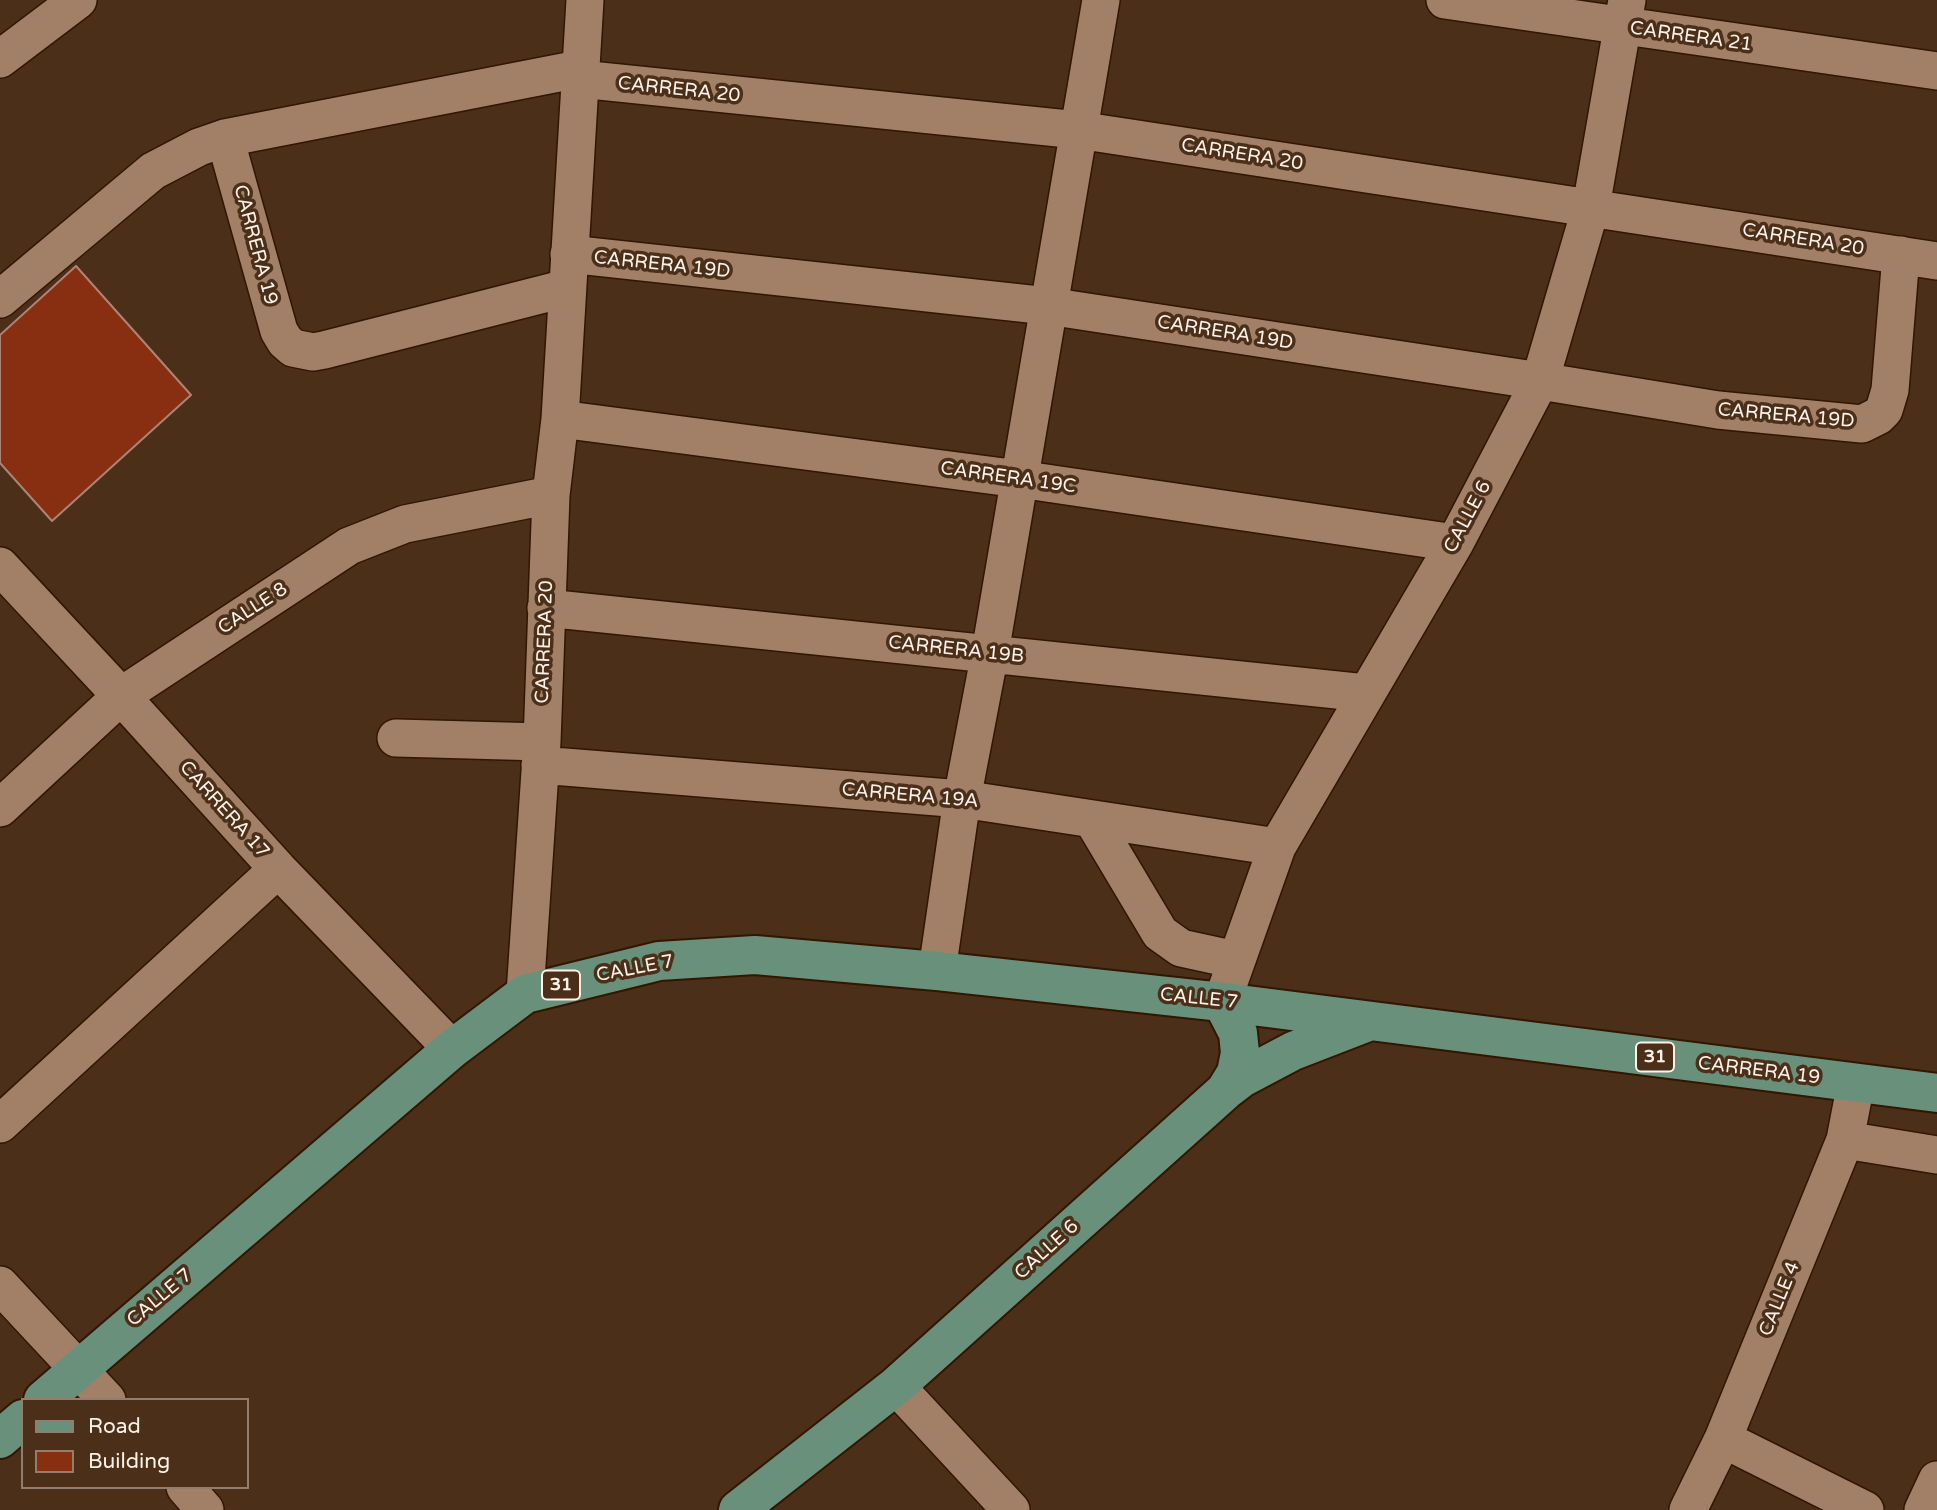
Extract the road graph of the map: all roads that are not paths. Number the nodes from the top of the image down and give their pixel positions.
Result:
1 (585, 0) edge
2 (1101, 0) edge
3 (1445, 0) edge
4 (74, 1) edge
5 (1625, 14) edge
6 (0, 59) edge
7 (1937, 71) edge
8 (580, 74) junction
9 (1078, 130) junction
10 (225, 138) junction
11 (1591, 207) junction
12 (1901, 255) junction
13 (1937, 261) edge
14 (568, 271) junction
15 (0, 299) edge
16 (1048, 306) junction
17 (293, 348) joint
18 (1541, 381) junction
19 (560, 419) junction
20 (1020, 480) junction
21 (551, 495) junction
22 (1455, 543) junction
23 (0, 566) edge
24 (546, 608) junction
25 (990, 653) junction
26 (1366, 693) junction
27 (121, 696) junction
28 (397, 738) dead end
29 (541, 753) junction
30 (962, 799) junction
31 (0, 808) edge
32 (1092, 818) junction
33 (1277, 847) junction
34 (278, 870) junction
35 (1236, 960) junction
36 (937, 971) junction
37 (525, 995) junction
38 (1222, 1002) junction
39 (1374, 1020) junction
40 (452, 1049) junction
41 (1856, 1083) junction
42 (1225, 1091) junction
43 (1937, 1093) edge
44 (0, 1124) edge
45 (1845, 1140) junction
46 (1937, 1154) edge
47 (0, 1285) edge
48 (79, 1368) junction
49 (896, 1386) junction
50 (45, 1398) edge
51 (105, 1398) edge
52 (21, 1421) edge
53 (0, 1439) edge
54 (1723, 1439) junction
55 (1937, 1480) edge
56 (187, 1489) edge
57 (205, 1510) edge
58 (738, 1510) edge
59 (1011, 1510) edge
60 (1688, 1510) edge
61 (1866, 1510) edge
62 (1923, 1510) edge

1 - 8 street, CARRERA 20
2 - 9 street
3 - 5 street, CARRERA 21
4 - 6 street
5 - 7 street, CARRERA 21
5 - 11 street, CALLE 6
8 - 9 street, CARRERA 20
8 - 10 street, CARRERA 20
8 - 14 street, CARRERA 20
9 - 11 street, CARRERA 20
9 - 16 street
10 - 15 street, CARRERA 20
10 - 17 street, CARRERA 19
11 - 12 street, CARRERA 20
11 - 18 street, CALLE 6
12 - 13 street, CARRERA 20
12 - 18 street, CARRERA 19D
14 - 16 street, CARRERA 19D
14 - 17 street, CARRERA 19D
14 - 19 street, CARRERA 20
16 - 18 street, CARRERA 19D
16 - 20 street
18 - 22 street, CALLE 6
19 - 20 street, CARRERA 19C
19 - 21 street, CARRERA 20
20 - 22 street, CARRERA 19C
20 - 25 street
21 - 24 street, CARRERA 20
21 - 27 street, CALLE 8
22 - 26 street, CALLE 6
23 - 27 street, CARRERA 17
24 - 25 street, CARRERA 19B
24 - 29 street, CARRERA 20
25 - 26 street, CARRERA 19B
25 - 30 street
26 - 33 street, CALLE 6
27 - 31 street, CALLE 8
27 - 34 street, CARRERA 17
28 - 29 street, CARRERA 19A
29 - 30 street, CARRERA 19A
29 - 37 street, CARRERA 20
30 - 32 street, CARRERA 19A
30 - 36 street
32 - 33 street, CARRERA 19A
32 - 35 street
33 - 35 street, CALLE 6
34 - 40 street, CARRERA 17
34 - 44 street
35 - 38 street, CALLE 6
36 - 37 main road, CALLE 7 / 31
36 - 38 main road, CALLE 7 / 31
37 - 40 main road, CALLE 7 / 31
38 - 39 main road, CALLE 7 / 31
38 - 42 main road
39 - 41 main road, CARRERA 19 / 31
39 - 42 main road, CALLE 6 / 31
40 - 48 main road, CALLE 7 / 31
41 - 43 main road, CARRERA 19 / 31
41 - 45 street, CALLE 4
42 - 49 main road, CALLE 6 / 31
45 - 46 street
45 - 54 street, CALLE 4
47 - 48 street
48 - 50 main road, CALLE 7 / 31
48 - 51 street
49 - 58 main road, CALLE 6 / 31
49 - 59 street
52 - 53 main road
54 - 60 street, CALLE 4
54 - 61 street
55 - 62 street
56 - 57 street

